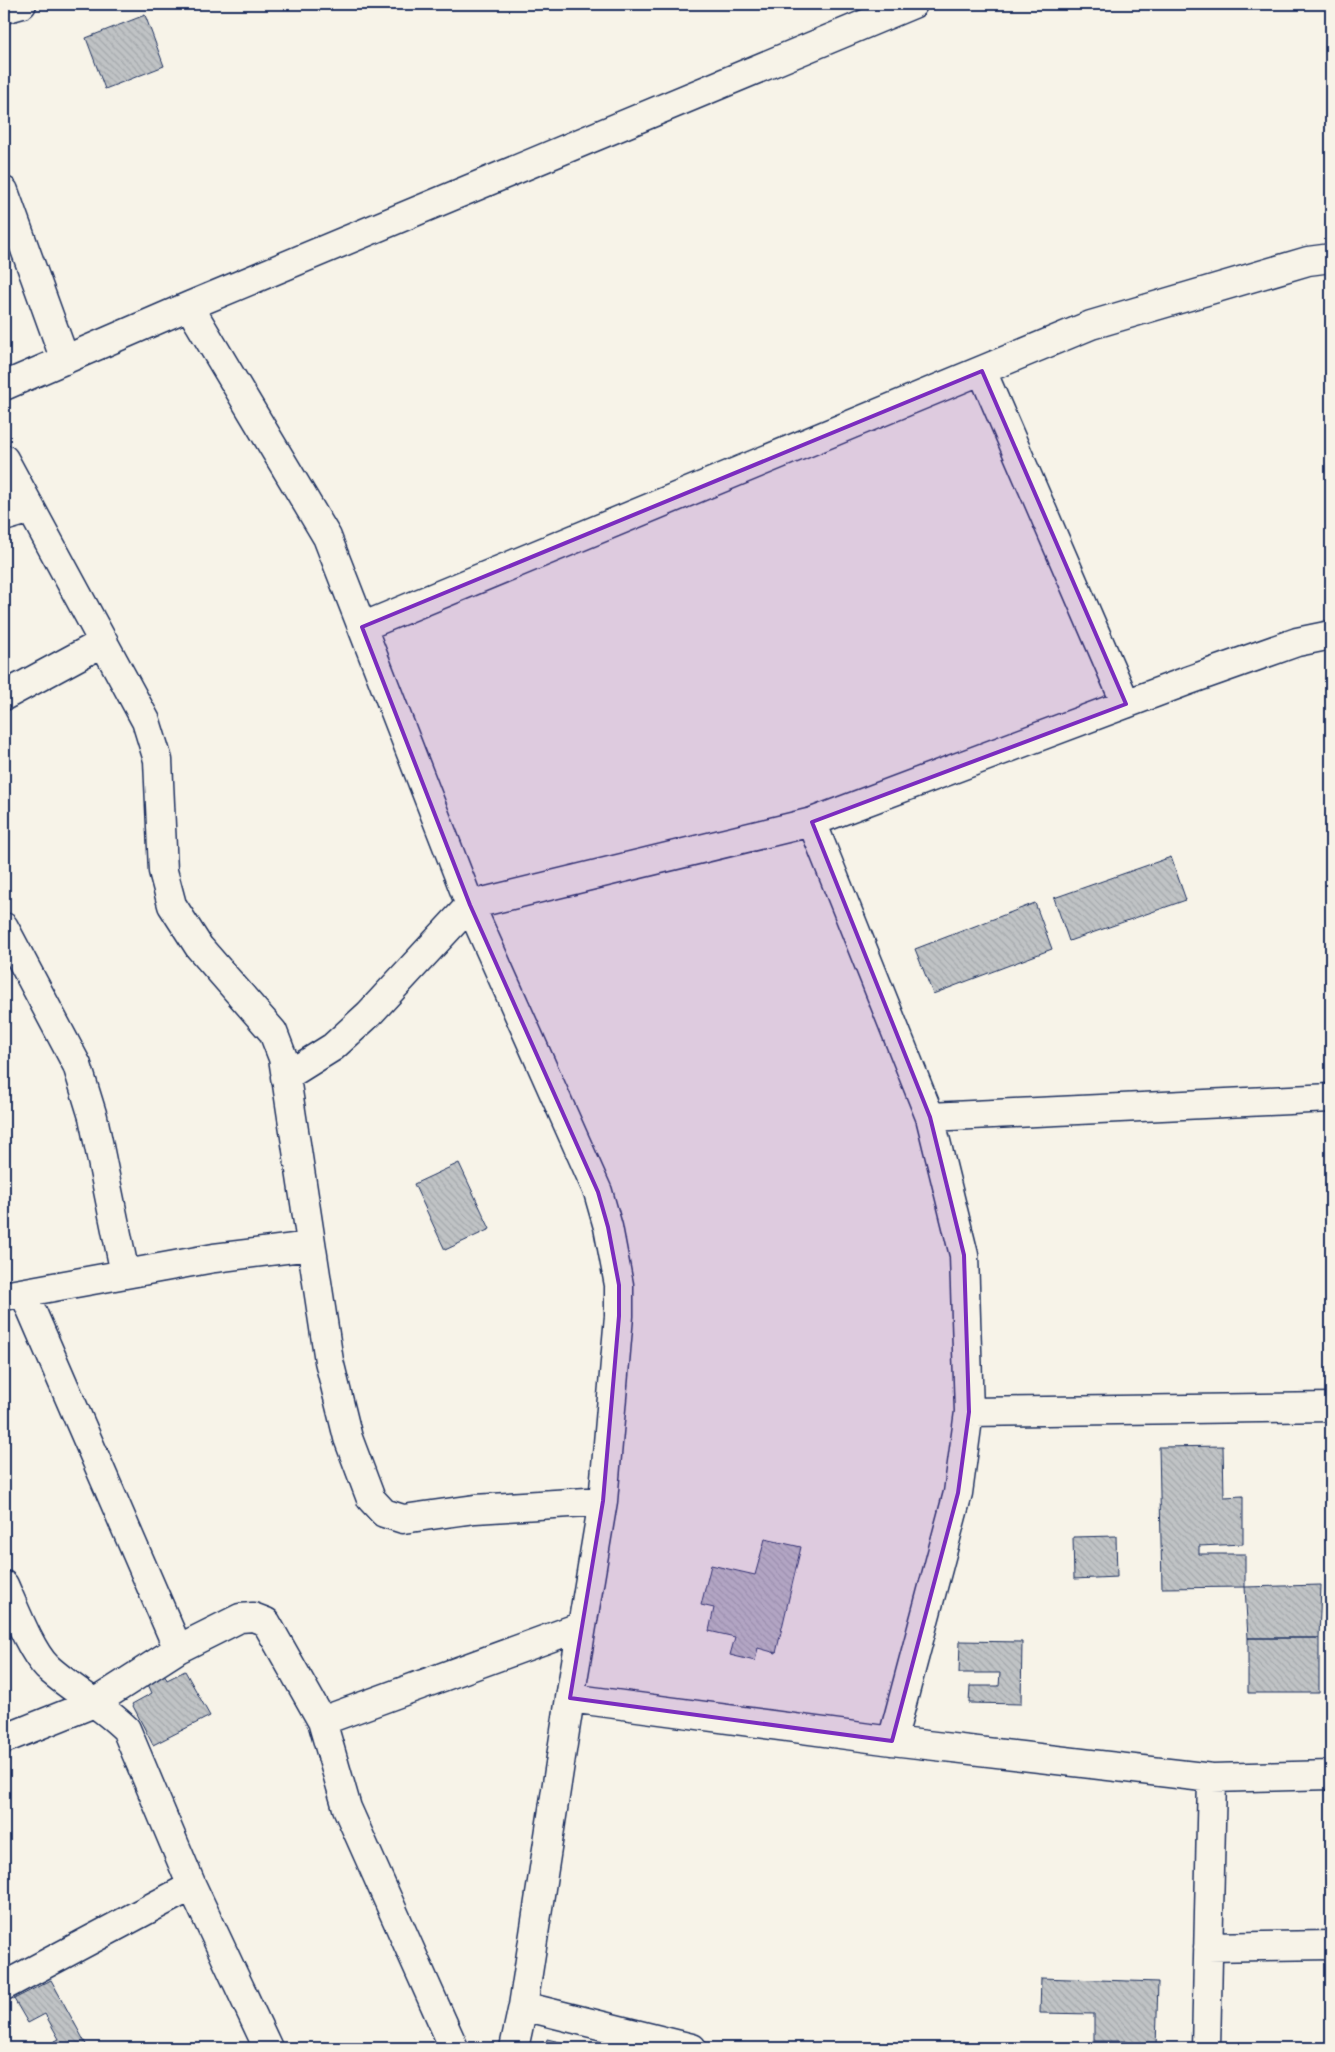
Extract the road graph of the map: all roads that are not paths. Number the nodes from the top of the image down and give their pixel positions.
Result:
1 (22, 4) edge
2 (913, 4) edge
3 (4, 9) edge
4 (4, 191) edge
5 (1331, 258) edge
6 (189, 306) junction
7 (65, 360) junction
8 (982, 371) junction
9 (4, 386) edge
10 (4, 459) edge
11 (31, 508) junction
12 (4, 517) edge
13 (362, 627) junction
14 (1331, 635) edge
15 (104, 642) junction
16 (4, 696) edge
17 (1126, 704) junction
18 (812, 822) junction
19 (470, 905) junction
20 (4, 927) edge
21 (285, 1077) junction
22 (1331, 1098) edge
23 (930, 1117) junction
24 (310, 1246) junction
25 (125, 1274) junction
26 (14, 1295) edge
27 (1331, 1406) edge
28 (969, 1412) junction
29 (603, 1501) junction
30 (4, 1585) edge
31 (582, 1626) junction
32 (178, 1649) junction
33 (570, 1698) junction
34 (94, 1702) junction
35 (322, 1721) junction
36 (4, 1739) edge
37 (892, 1741) junction
38 (1331, 1775) edge
39 (1212, 1778) junction
40 (192, 1886) junction
41 (1331, 1945) edge
42 (1208, 1947) junction
43 (4, 1986) edge
44 (523, 2006) junction
45 (268, 2048) edge
46 (454, 2048) edge
47 (514, 2048) edge
48 (692, 2048) edge
49 (1206, 2048) edge

1 - 3 street
2 - 6 street
4 - 7 street
5 - 8 street
6 - 7 street
6 - 13 street
7 - 9 street
8 - 13 street
8 - 17 street
10 - 11 street
11 - 12 street
11 - 15 street
13 - 19 street
14 - 17 street
15 - 16 street
15 - 21 street
17 - 18 street
18 - 19 street
18 - 23 street
19 - 21 street
19 - 29 street
20 - 25 street
21 - 24 street
22 - 23 street
23 - 28 street
24 - 25 street
24 - 29 street
25 - 26 street
26 - 32 street
27 - 28 street
28 - 37 street
29 - 31 street
30 - 34 street
31 - 33 street
31 - 35 street
32 - 34 street
32 - 35 street
33 - 37 street
33 - 44 street
34 - 36 street
34 - 40 street
35 - 46 street
37 - 39 street
38 - 39 street
39 - 42 street
40 - 43 street
40 - 45 street
41 - 42 street
42 - 49 street
44 - 47 street
44 - 48 street

